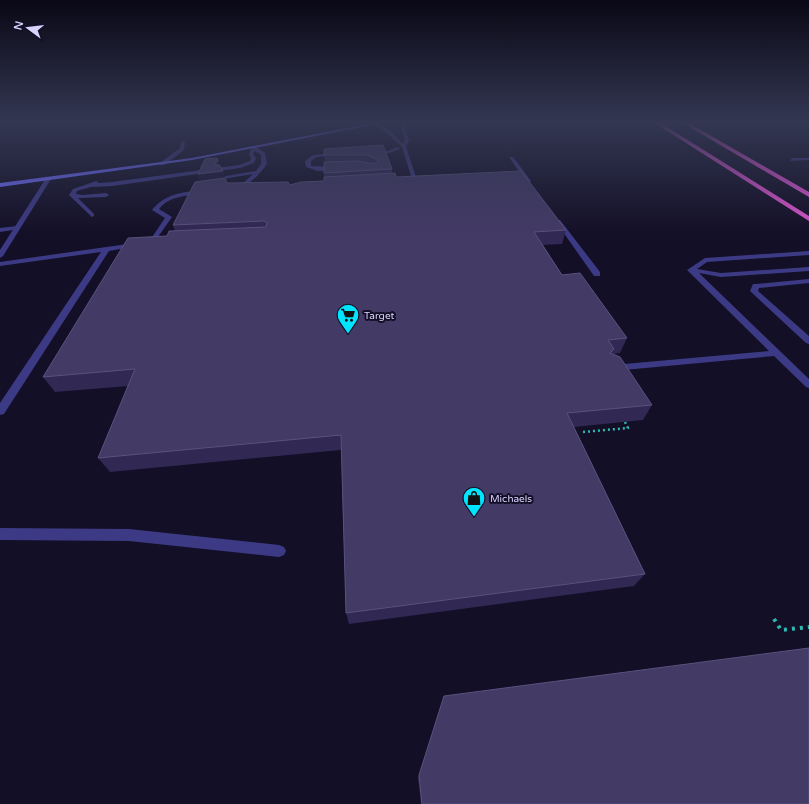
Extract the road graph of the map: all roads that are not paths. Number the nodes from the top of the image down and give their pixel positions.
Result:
1 (168, 160) edge
2 (188, 160) edge
3 (253, 160) edge
4 (264, 160) edge
5 (310, 160) edge
6 (407, 160) edge
7 (512, 160) edge
8 (714, 160) edge
9 (747, 160) edge
10 (792, 160) dead end
11 (800, 160) edge
12 (162, 164) junction
13 (342, 169) edge
14 (257, 172) junction
15 (524, 175) junction
16 (516, 176) edge
17 (223, 177) edge
18 (48, 179) junction
19 (424, 182) edge
20 (0, 185) edge
21 (227, 188) edge
22 (533, 188) edge
23 (211, 190) edge
24 (72, 195) junction
25 (106, 195) dead end
26 (773, 196) junction
27 (809, 196) edge
28 (92, 215) dead end
29 (809, 215) edge
30 (554, 216) edge
31 (809, 219) edge
32 (17, 228) junction
33 (0, 230) edge
34 (160, 242) edge
35 (151, 243) junction
36 (106, 250) junction
37 (809, 253) edge
38 (0, 256) edge
39 (0, 264) edge
40 (809, 269) edge
41 (691, 270) junction
42 (597, 274) dead end
43 (809, 282) edge
44 (809, 341) edge
45 (777, 353) junction
46 (610, 368) edge
47 (805, 376) edge
48 (809, 385) edge
49 (0, 411) edge
50 (0, 534) edge
51 (279, 551) dead end

1 - 12 street
2 - 12 main road
3 - 24 street
4 - 14 street
5 - 13 street
6 - 19 street
7 - 15 street
8 - 26 highway
9 - 27 highway
10 - 11 street
12 - 18 main road
14 - 17 street
14 - 21 street
15 - 16 street
15 - 22 street
18 - 20 main road
18 - 32 street
23 - 35 street
24 - 25 street
24 - 28 street
26 - 29 highway
26 - 31 highway
30 - 42 street
32 - 33 street
32 - 38 street
34 - 35 street
35 - 36 street
36 - 39 street
36 - 49 street
37 - 41 street
40 - 41 street
41 - 45 street
43 - 44 street
45 - 46 street
45 - 47 street
47 - 48 street
50 - 51 street

